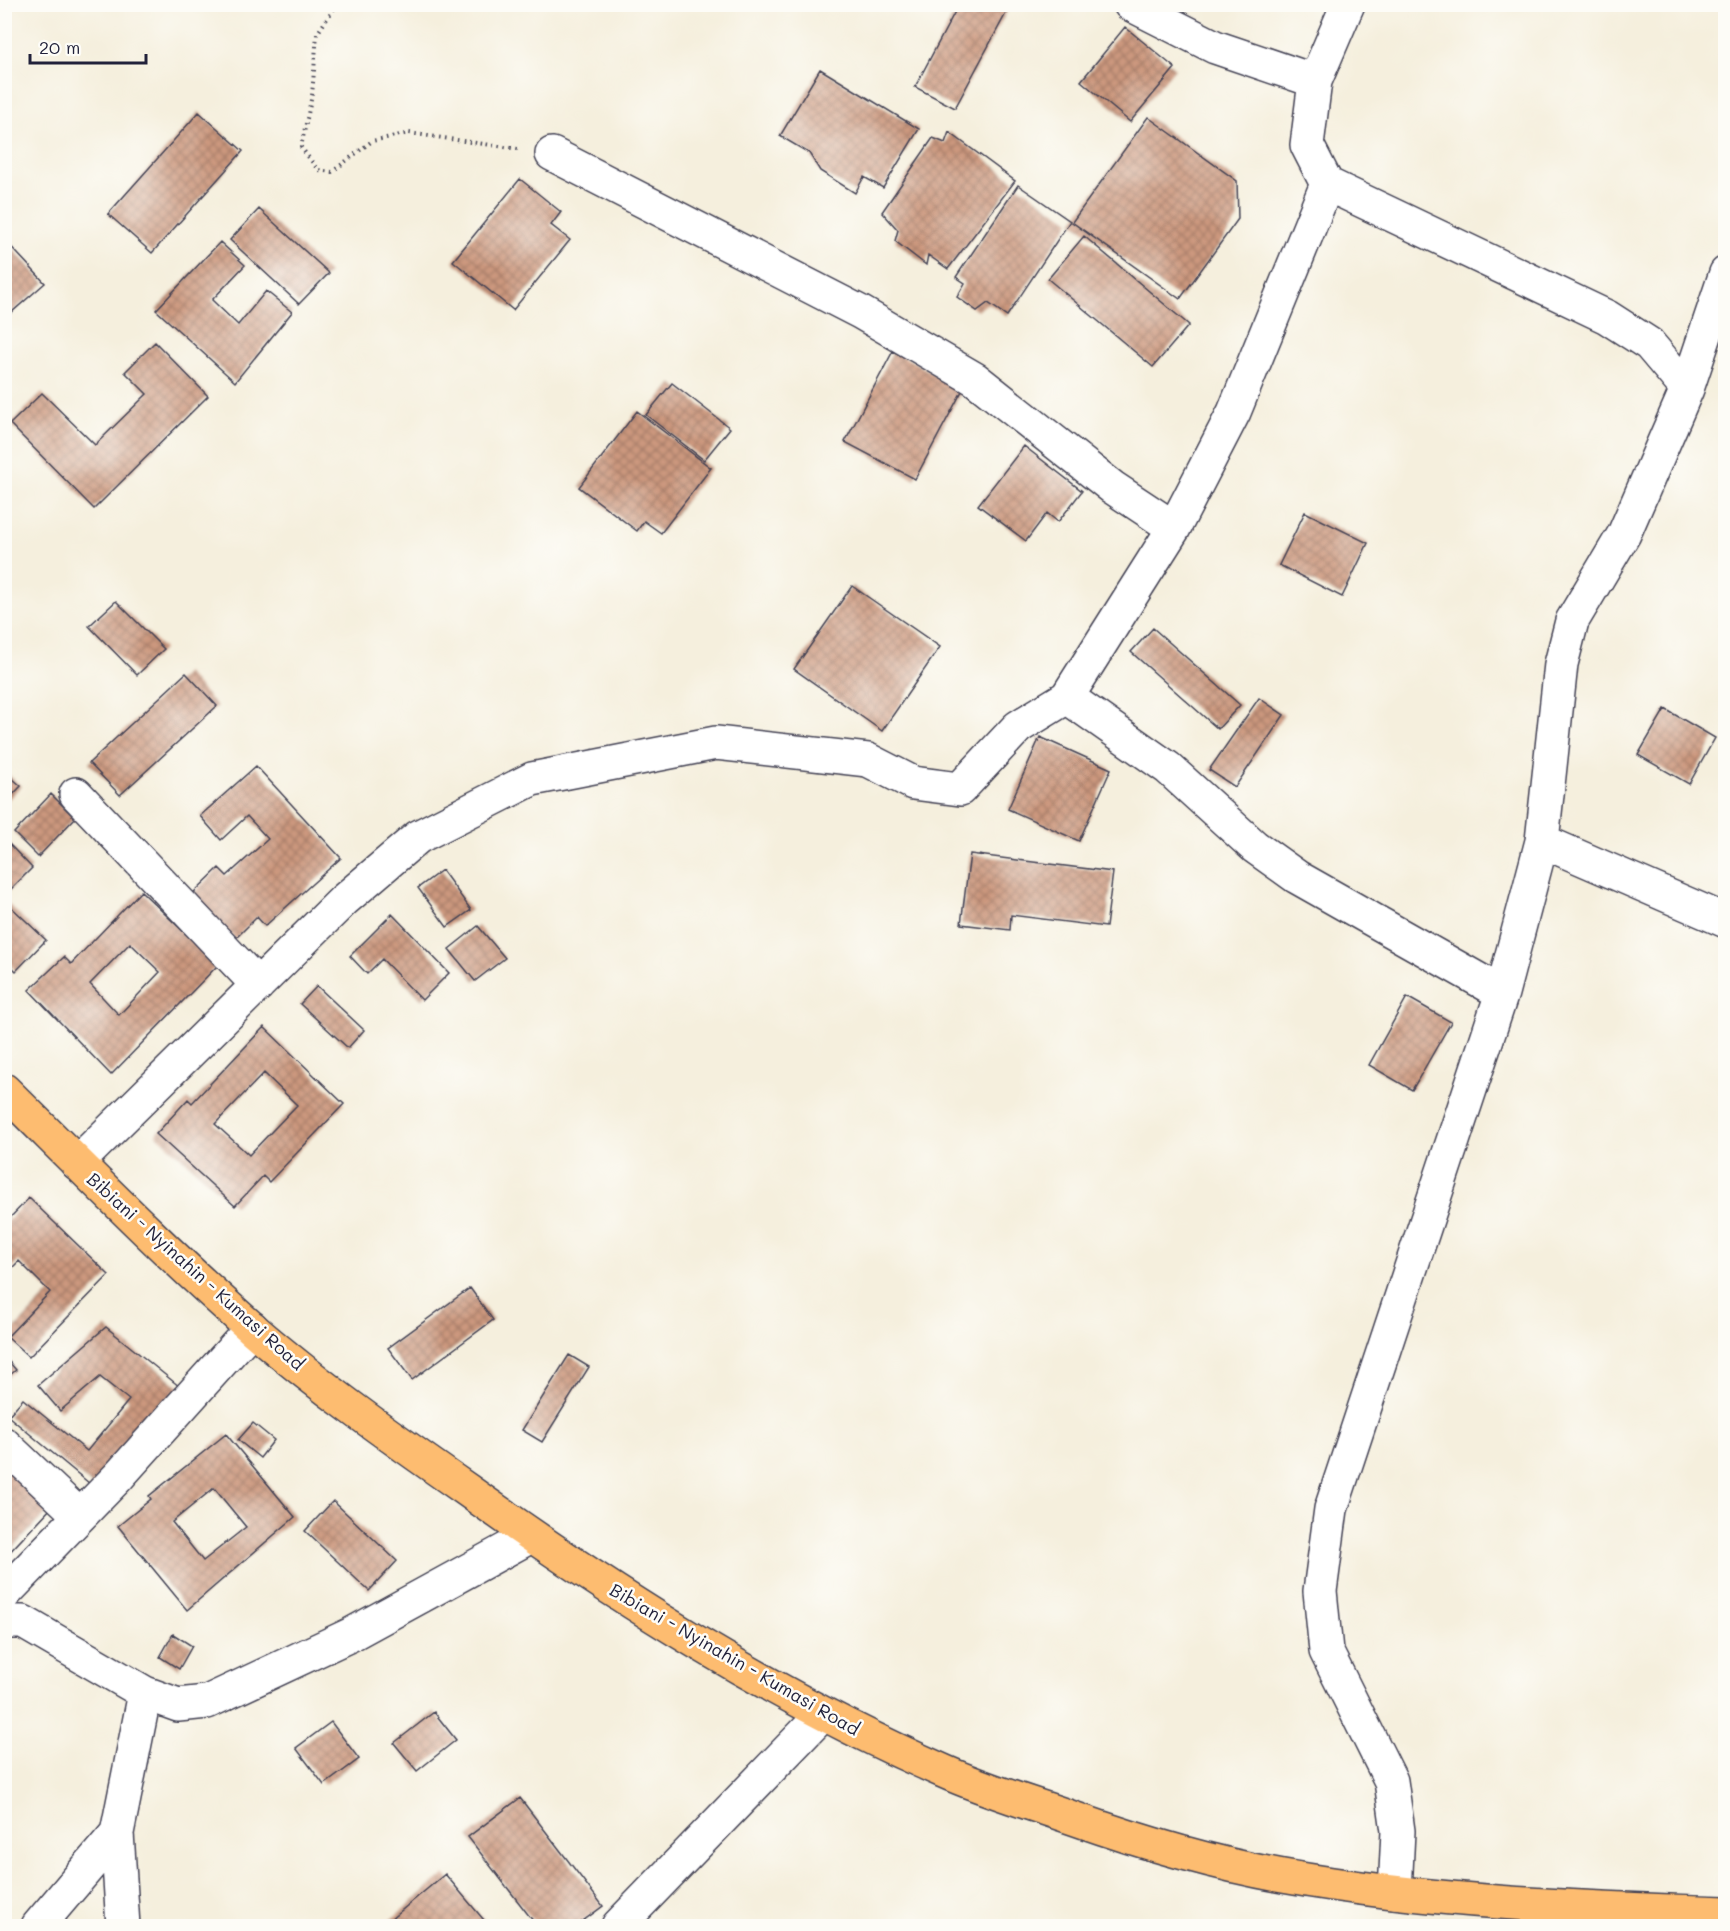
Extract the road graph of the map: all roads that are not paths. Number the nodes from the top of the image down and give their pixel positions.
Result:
1 (1130, 4) edge
2 (1348, 4) edge
3 (1315, 81) junction
4 (552, 154) road end
5 (1326, 184) junction
6 (1725, 273) edge
7 (1687, 389) junction
8 (1174, 528) junction
9 (1067, 698) junction
10 (76, 794) dead end
11 (1542, 841) junction
12 (1725, 921) edge
13 (258, 985) junction
14 (1502, 993) junction
15 (4, 1090) edge
16 (77, 1163) junction
17 (252, 1329) junction
18 (4, 1444) edge
19 (80, 1516) junction
20 (531, 1536) junction
21 (4, 1594) edge
22 (4, 1622) edge
23 (145, 1693) junction
24 (824, 1714) junction
25 (117, 1833) junction
26 (1395, 1892) junction
27 (1725, 1913) edge
28 (38, 1926) edge
29 (123, 1926) edge
30 (618, 1926) edge

1 - 3 street
2 - 3 street
3 - 5 street
4 - 8 street
5 - 7 street
5 - 8 street
6 - 7 street
7 - 11 street
8 - 9 street
9 - 13 street
9 - 14 street
10 - 13 street
11 - 12 street
11 - 14 street
13 - 16 street
14 - 26 street
15 - 16 main road, Bibiani - Nyinahin - Kumasi Road
16 - 17 main road, Bibiani - Nyinahin - Kumasi Road
17 - 19 street
17 - 20 main road, Bibiani - Nyinahin - Kumasi Road
18 - 19 street
19 - 21 street
20 - 23 street
20 - 24 main road, Bibiani - Nyinahin - Kumasi Road
22 - 23 street
23 - 25 street
24 - 26 main road, Bibiani - Nyinahin - Kumasi Road
24 - 30 street
25 - 28 street
25 - 29 street
26 - 27 main road, Bibiani - Nyinahin - Kumasi Road

